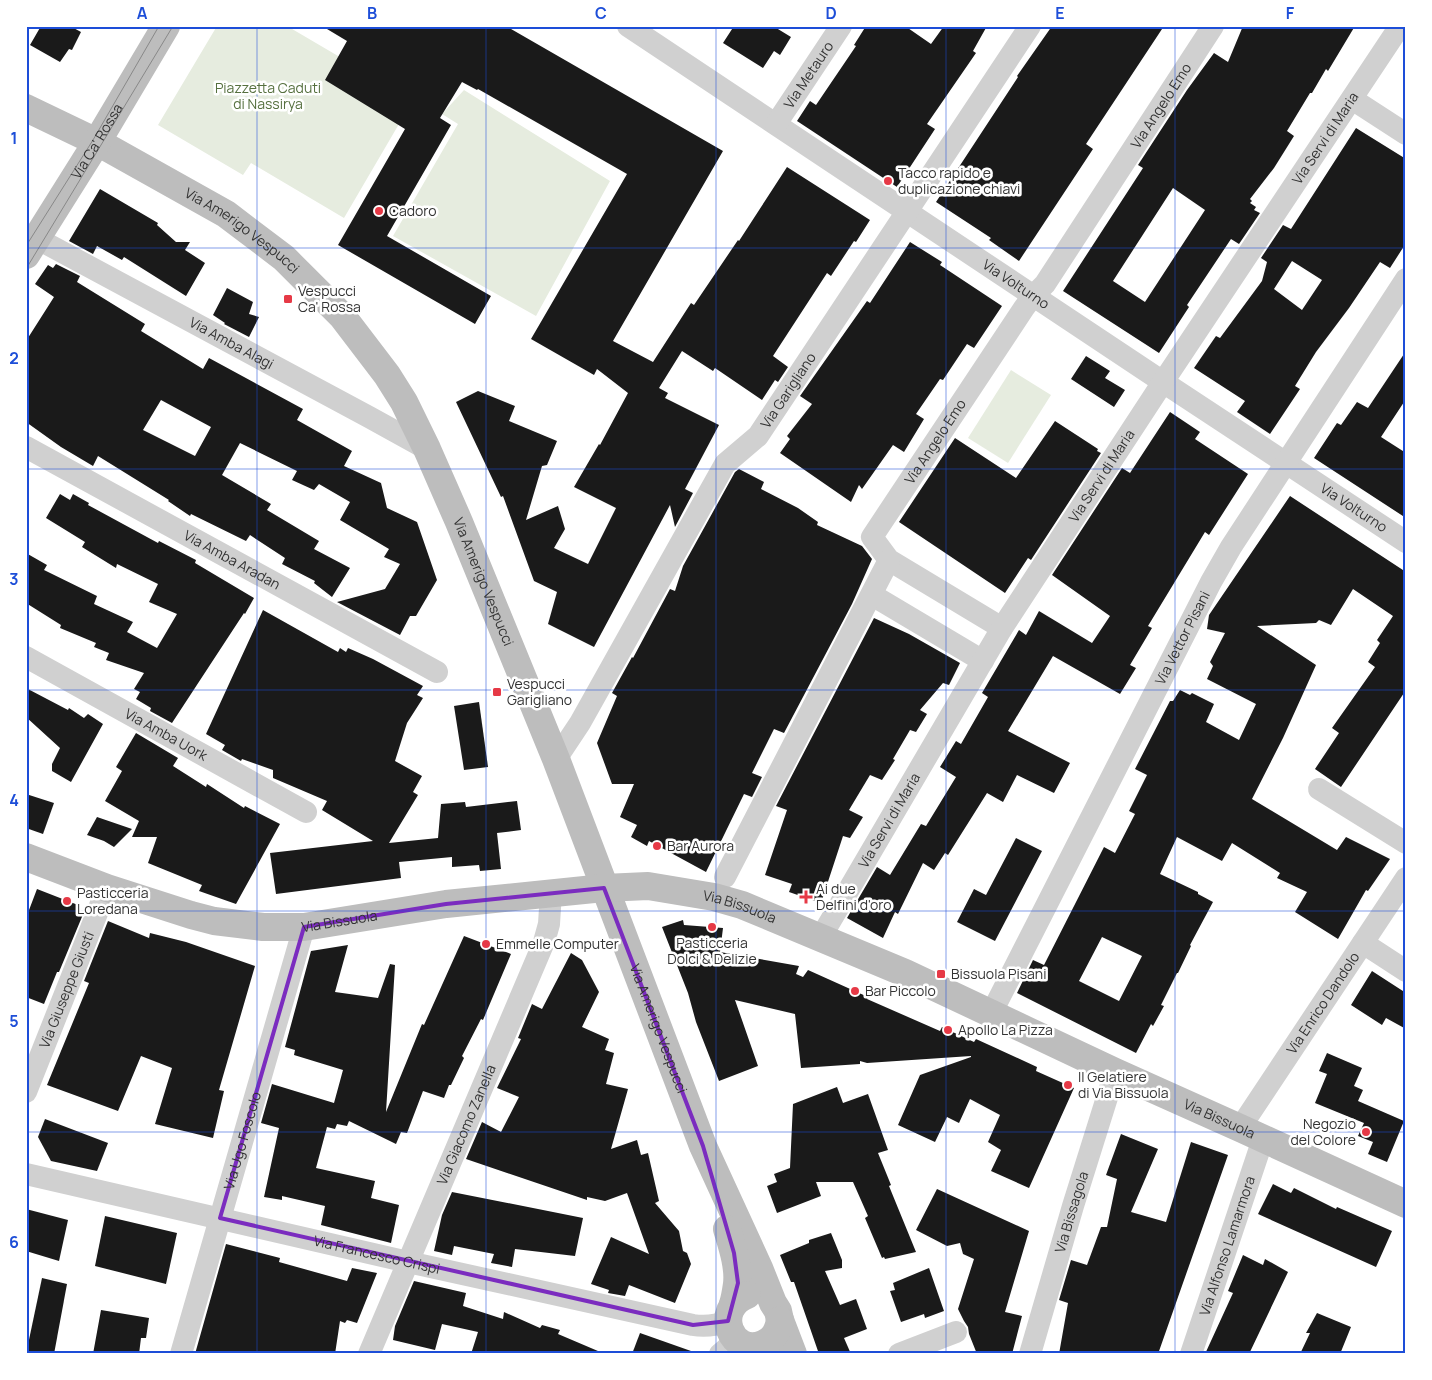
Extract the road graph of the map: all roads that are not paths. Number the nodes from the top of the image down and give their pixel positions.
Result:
1 (166, 26) edge
2 (628, 26) edge
3 (841, 26) edge
4 (1030, 26) edge
5 (1213, 26) edge
6 (1400, 26) edge
7 (1352, 99) junction
8 (26, 108) edge
9 (776, 124) junction
10 (1406, 134) edge
11 (97, 142) junction
12 (908, 212) junction
13 (31, 246) edge
14 (1406, 280) edge
15 (1033, 296) junction
16 (1163, 382) junction
17 (26, 447) edge
18 (427, 449) junction
19 (1286, 463) junction
20 (1406, 542) edge
21 (890, 560) junction
22 (872, 595) junction
23 (1002, 628) junction
24 (26, 657) edge
25 (983, 661) junction
26 (437, 672) dead end
27 (556, 759) junction
28 (1319, 789) dead end
29 (306, 812) dead end
30 (1406, 843) edge
31 (26, 857) edge
32 (726, 877) dead end
33 (1406, 878) edge
34 (108, 888) junction
35 (604, 888) junction
36 (550, 892) junction
37 (304, 927) junction
38 (821, 937) junction
39 (1363, 943) junction
40 (1406, 971) edge
41 (991, 1014) junction
42 (1115, 1072) junction
43 (26, 1092) edge
44 (1251, 1133) junction
45 (703, 1146) junction
46 (26, 1174) edge
47 (1406, 1204) edge
48 (220, 1218) junction
49 (408, 1262) junction
50 (777, 1311) junction
51 (956, 1332) dead end
52 (738, 1336) edge
53 (181, 1354) edge
54 (369, 1354) edge
55 (793, 1354) edge
56 (899, 1354) edge
57 (1030, 1354) edge
58 (1191, 1354) edge

1 - 11 main road, Via Ca' Rossa
2 - 9 street, Via Volturno
3 - 9 street, Via Metauro
4 - 12 street, Via Garigliano
5 - 15 street, Via Angelo Emo
6 - 7 street, Via Servi di Maria
7 - 10 street
7 - 16 street, Via Servi di Maria
8 - 11 main road, Via Amerigo Vespucci
9 - 12 street, Via Volturno
11 - 13 main road, Via Ca' Rossa
11 - 18 main road, Via Amerigo Vespucci
12 - 15 street, Via Volturno
12 - 27 street, Via Garigliano
13 - 18 street, Via Amba Alagi
14 - 19 street, Via Vettor Pisani
15 - 16 street, Via Volturno
15 - 21 street, Via Angelo Emo
16 - 19 street, Via Volturno
16 - 23 street, Via Servi di Maria
17 - 26 street, Via Amba Aradan
18 - 27 main road, Via Amerigo Vespucci
19 - 20 street, Via Volturno
19 - 41 street, Via Vettor Pisani
21 - 22 street
21 - 23 street
22 - 25 street
22 - 32 street
23 - 25 street, Via Servi di Maria
24 - 29 street, Via Amba Uork
25 - 38 street, Via Servi di Maria
27 - 35 main road, Via Amerigo Vespucci
28 - 30 street
31 - 34 main road, Via Bissuola
33 - 39 street, Via Enrico Dandolo
34 - 37 main road, Via Bissuola
34 - 43 street, Via Giuseppe Giusti
35 - 36 main road, Via Bissuola
35 - 38 main road, Via Bissuola
35 - 45 main road, Via Amerigo Vespucci
36 - 37 main road, Via Bissuola
36 - 49 street, Via Giacomo Zanella
37 - 48 street, Via Ugo Foscolo
38 - 41 main road, Via Bissuola
39 - 40 street
39 - 44 street, Via Enrico Dandolo
41 - 42 main road, Via Bissuola
42 - 44 main road, Via Bissuola
42 - 57 street, Via Bissagola
44 - 47 main road, Via Bissuola
44 - 58 street, Via Alfonso Lamarmora
45 - 50 main road, Via Amerigo Vespucci
45 - 52 main road, Via Amerigo Vespucci
46 - 48 street, Via Francesco Crispi
48 - 49 street, Via Francesco Crispi
48 - 53 street, Via Ugo Foscolo
49 - 52 street, Via Francesco Crispi
49 - 54 street, Via Giacomo Zanella
50 - 52 main road
50 - 52 main road
50 - 55 main road, Via Amerigo Vespucci
51 - 56 street

